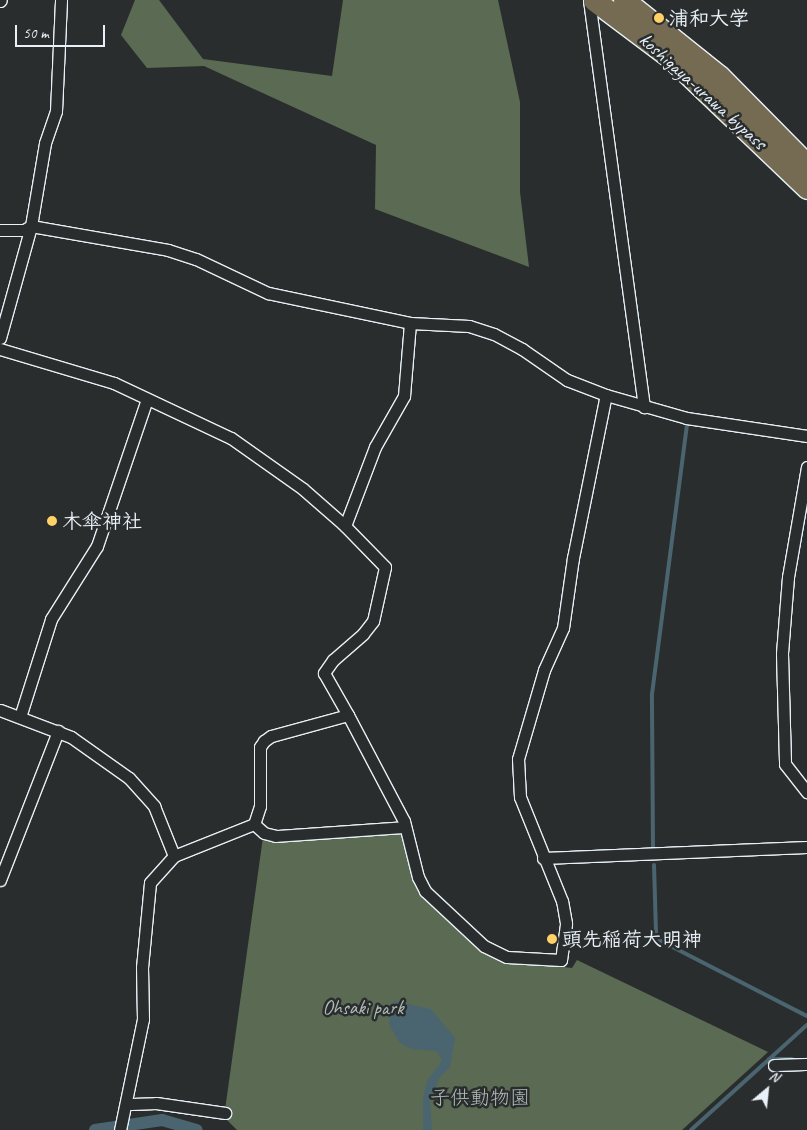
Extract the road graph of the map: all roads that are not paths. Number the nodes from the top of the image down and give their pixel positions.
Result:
1 (61, 0) edge
2 (589, 0) edge
3 (594, 0) edge
4 (624, 0) edge
5 (807, 165) edge
6 (807, 188) edge
7 (31, 226) junction
8 (0, 230) edge
9 (3, 315) edge
10 (410, 323) junction
11 (0, 338) edge
12 (0, 349) edge
13 (606, 395) junction
14 (147, 398) junction
15 (644, 407) junction
16 (807, 436) edge
17 (807, 467) edge
18 (345, 526) junction
19 (0, 710) edge
20 (348, 715) junction
21 (20, 717) junction
22 (58, 731) junction
23 (807, 792) edge
24 (254, 824) junction
25 (405, 827) junction
26 (807, 847) edge
27 (174, 856) junction
28 (543, 858) junction
29 (1, 865) edge
30 (0, 880) edge
31 (807, 1064) edge
32 (774, 1065) dead end
33 (128, 1108) junction
34 (225, 1114) dead end
35 (120, 1130) edge

1 - 7 street
2 - 15 street
3 - 6 highway, koshigaya-urawa bypass
4 - 5 highway, koshigaya-urawa bypass
7 - 8 street
7 - 9 street
7 - 10 street
9 - 11 street
10 - 13 street
10 - 18 street
12 - 14 street
13 - 15 street
13 - 28 street
14 - 18 street
14 - 21 street
15 - 16 street
17 - 23 street
18 - 20 street
19 - 21 street
20 - 24 street
20 - 25 street
21 - 22 street
22 - 27 street
22 - 29 street
24 - 25 street
24 - 27 street
25 - 28 street
26 - 28 street
27 - 33 street
29 - 30 street
31 - 32 street
33 - 34 street
33 - 35 street

